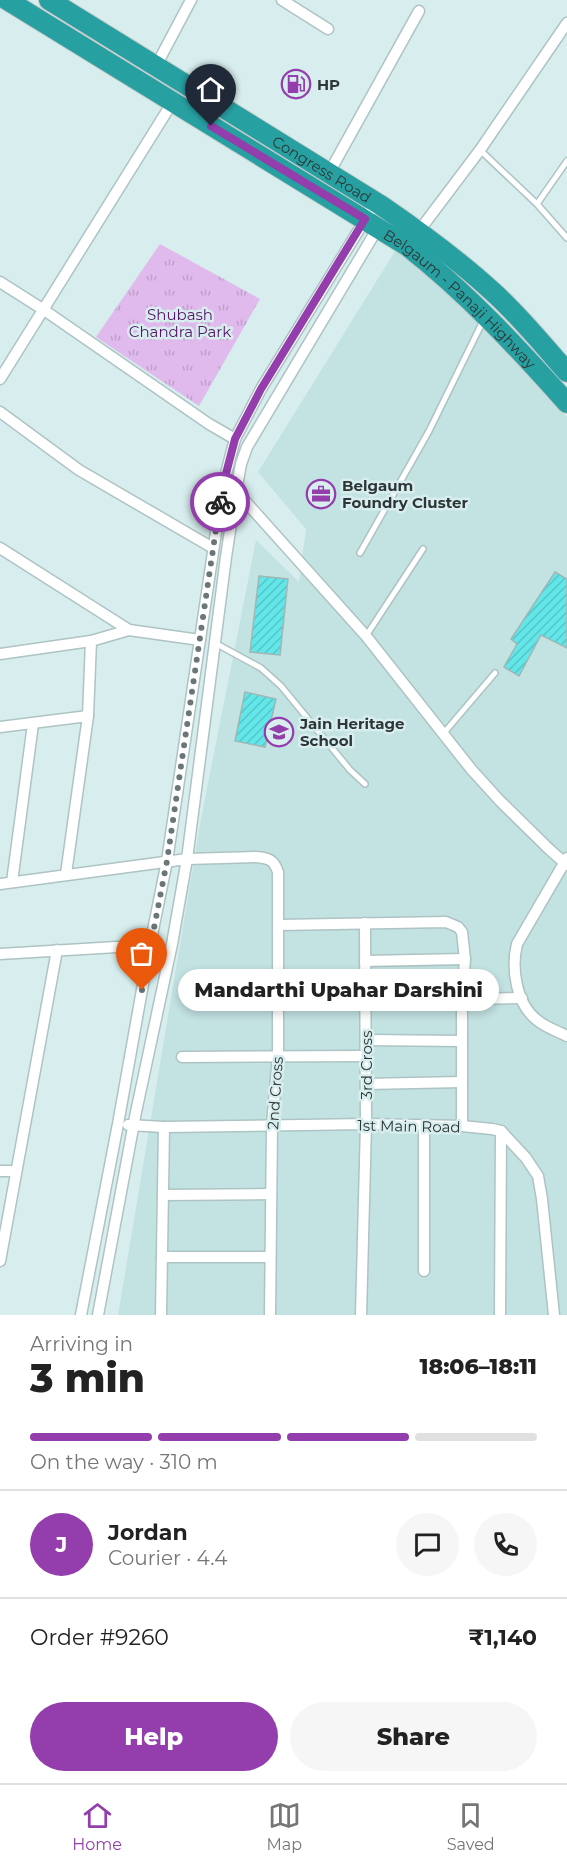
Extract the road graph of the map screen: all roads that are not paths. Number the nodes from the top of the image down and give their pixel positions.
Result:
1 (7, 0) edge
2 (49, 0) edge
3 (191, 0) edge
4 (282, 0) edge
5 (419, 11) dead end
6 (567, 23) edge
7 (328, 30) dead end
8 (156, 66) junction
9 (172, 103) junction
10 (480, 150) junction
11 (567, 160) edge
12 (329, 173) junction
13 (537, 204) junction
14 (377, 214) junction
15 (418, 231) junction
16 (567, 238) edge
17 (0, 282) edge
18 (44, 310) junction
19 (486, 315) junction
20 (567, 372) edge
21 (0, 380) edge
22 (567, 403) edge
23 (0, 412) edge
24 (235, 439) junction
25 (223, 485) junction
26 (236, 491) junction
27 (0, 548) edge
28 (213, 548) junction
29 (423, 549) dead end
30 (360, 553) dead end
31 (129, 630) junction
32 (366, 636) junction
33 (200, 640) junction
34 (92, 641) junction
35 (215, 643) junction
36 (0, 654) edge
37 (495, 673) dead end
38 (88, 716) junction
39 (33, 724) junction
40 (0, 727) edge
41 (443, 734) junction
42 (365, 784) dead end
43 (187, 859) junction
44 (167, 861) junction
45 (566, 862) edge
46 (66, 874) junction
47 (12, 882) junction
48 (0, 884) edge
49 (365, 923) junction
50 (279, 925) junction
51 (150, 945) junction
52 (57, 950) junction
53 (0, 954) edge
54 (465, 958) junction
55 (365, 962) junction
56 (197, 989) dead end
57 (278, 990) junction
58 (366, 996) junction
59 (522, 998) junction
60 (462, 1000) junction
61 (567, 1036) edge
62 (366, 1041) junction
63 (462, 1041) junction
64 (278, 1056) junction
65 (366, 1056) junction
66 (182, 1057) dead end
67 (462, 1082) junction
68 (366, 1084) junction
69 (118, 1124) junction
70 (366, 1124) junction
71 (133, 1125) junction
72 (272, 1125) junction
73 (424, 1125) junction
74 (164, 1126) junction
75 (462, 1126) junction
76 (501, 1131) junction
77 (0, 1171) edge
78 (16, 1171) junction
79 (271, 1194) junction
80 (163, 1195) junction
81 (1, 1255) edge
82 (162, 1257) junction
83 (270, 1257) junction
84 (424, 1271) dead end
85 (81, 1315) edge
86 (98, 1315) edge
87 (161, 1315) edge
88 (270, 1315) edge
89 (361, 1315) edge
90 (500, 1315) edge
91 (554, 1315) edge

1 - 9 highway, Belgaum - Panaji Highway
2 - 8 highway, Congress Road
3 - 8 street
4 - 7 street
5 - 12 street
6 - 10 street
8 - 12 highway, Congress Road
9 - 14 highway, Belgaum - Panaji Highway
9 - 18 street
10 - 13 lane
10 - 15 street
11 - 13 lane
12 - 14 highway, Congress Road
13 - 16 lane
14 - 15 highway, Congress Road
14 - 19 highway, Belgaum - Panaji Highway
14 - 24 street
14 - 26 street
15 - 20 highway, Congress Road
17 - 18 street
18 - 21 street
18 - 24 street
19 - 22 highway, Belgaum - Panaji Highway
19 - 30 lane
23 - 28 street
24 - 25 street
25 - 26 street
25 - 28 street
26 - 32 street
26 - 35 street
27 - 31 street
28 - 33 street
29 - 32 lane
31 - 33 street
31 - 34 street
32 - 41 street
33 - 44 street
34 - 36 street
34 - 38 street
35 - 42 lane
35 - 43 street
37 - 41 lane
38 - 39 street
38 - 46 street
39 - 40 street
39 - 47 street
41 - 45 street
43 - 44 street
43 - 50 street, 2nd Cross
43 - 71 street
44 - 46 street
44 - 51 street
45 - 59 street
46 - 47 street
47 - 48 street
49 - 50 street
49 - 54 street
49 - 55 street, 3rd Cross
50 - 57 street, 2nd Cross
51 - 52 street
51 - 69 street
52 - 53 street
52 - 78 street
54 - 55 street
54 - 60 street
55 - 58 street, 3rd Cross
56 - 57 street
57 - 58 street
57 - 64 street, 2nd Cross
58 - 60 street
58 - 62 street, 3rd Cross
59 - 60 street
59 - 61 street
60 - 63 street
62 - 63 street
62 - 65 street, 3rd Cross
63 - 67 street
64 - 65 street
64 - 66 street
64 - 72 street, 2nd Cross
65 - 68 street, 3rd Cross
67 - 68 street
67 - 75 street
68 - 70 street, 3rd Cross
69 - 71 street, 1st Main Road
69 - 85 street
70 - 72 street, 1st Main Road
70 - 73 street, 1st Main Road
70 - 89 street, 3rd Cross
71 - 74 street, 1st Main Road
71 - 86 street
72 - 74 street, 1st Main Road
72 - 79 street, 2nd Cross
73 - 75 street, 1st Main Road
73 - 84 street
74 - 80 street
75 - 76 street, 1st Main Road
76 - 90 street
76 - 91 street
77 - 78 street
78 - 81 street
79 - 80 street
79 - 83 street, 2nd Cross
80 - 82 street
82 - 83 street
82 - 87 street
83 - 88 street, 2nd Cross

